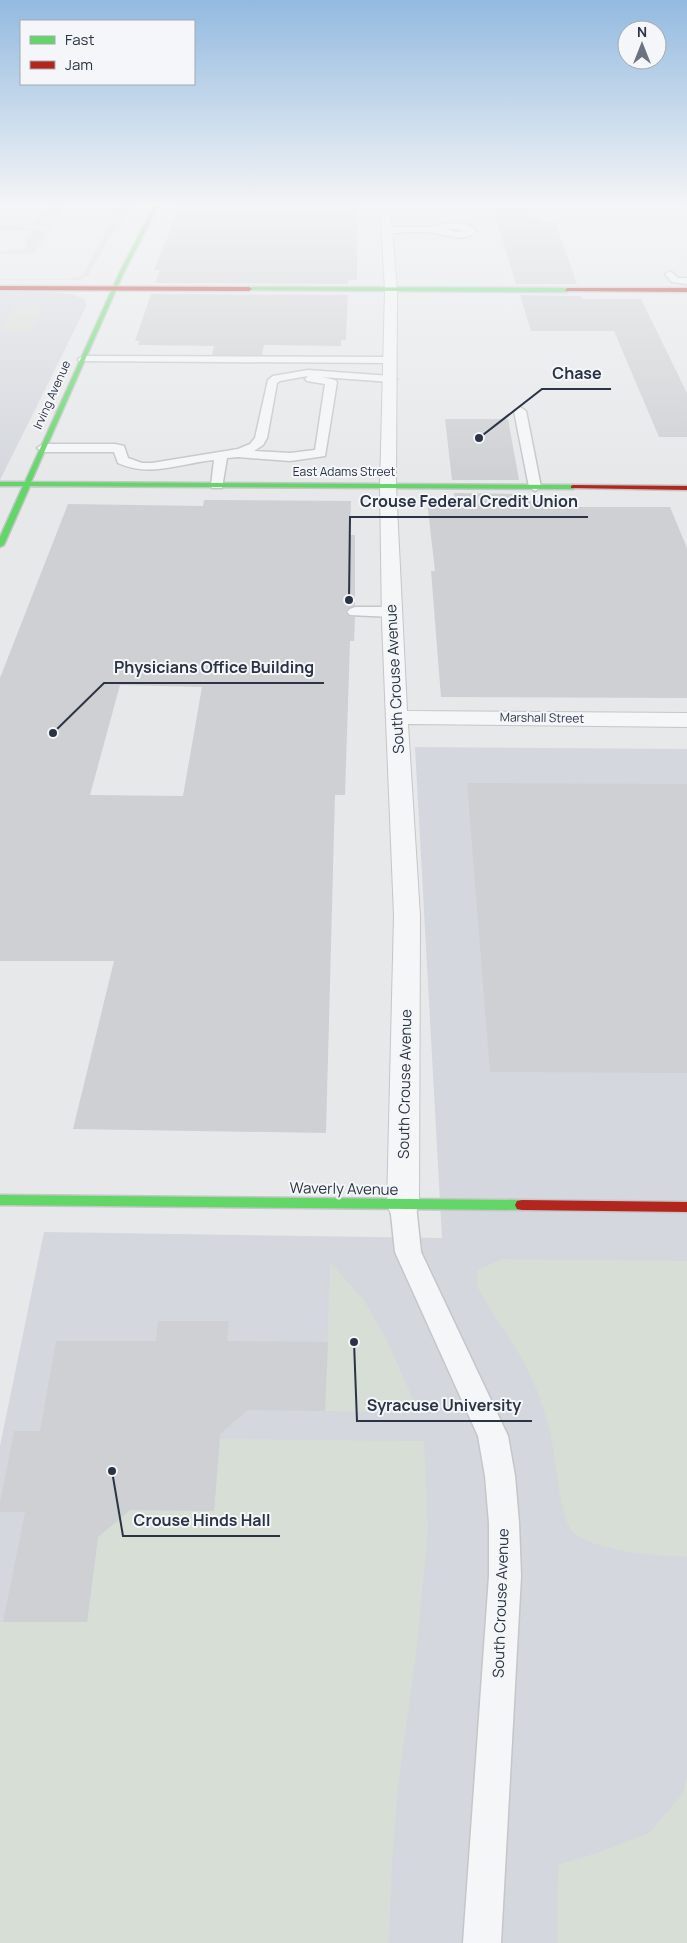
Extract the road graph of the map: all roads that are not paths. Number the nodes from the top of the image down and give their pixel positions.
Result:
1 (112, 295) edge
2 (391, 295) edge
3 (83, 359) junction
4 (391, 370) junction
5 (308, 373) junction
6 (520, 411) dead end
7 (43, 448) junction
8 (239, 453) junction
9 (221, 455) junction
10 (0, 484) edge
11 (26, 484) junction
12 (217, 485) junction
13 (388, 486) junction
14 (535, 487) junction
15 (687, 488) edge
16 (0, 545) edge
17 (355, 612) dead end
18 (392, 612) junction
19 (397, 717) junction
20 (687, 720) edge
21 (0, 1200) edge
22 (403, 1205) junction
23 (687, 1208) edge
24 (482, 1943) edge

1 - 3 street, Irving Avenue
2 - 4 street, South Crouse Avenue
3 - 4 lane
3 - 7 street, Irving Avenue
4 - 5 lane
4 - 13 street, South Crouse Avenue
5 - 8 lane
5 - 8 lane
6 - 14 lane
7 - 9 lane
7 - 11 street, Irving Avenue
8 - 9 lane
9 - 12 lane
10 - 11 street, East Adams Street
11 - 12 street, East Adams Street
11 - 16 street, Irving Avenue
12 - 13 street, East Adams Street
13 - 14 street, East Adams Street
13 - 18 street, South Crouse Avenue
14 - 15 street, East Adams Street
17 - 18 lane
18 - 19 street, South Crouse Avenue
19 - 20 street, Marshall Street
19 - 22 street, South Crouse Avenue
21 - 22 street, Waverly Avenue
22 - 23 street, Waverly Avenue
22 - 24 lane, South Crouse Avenue

